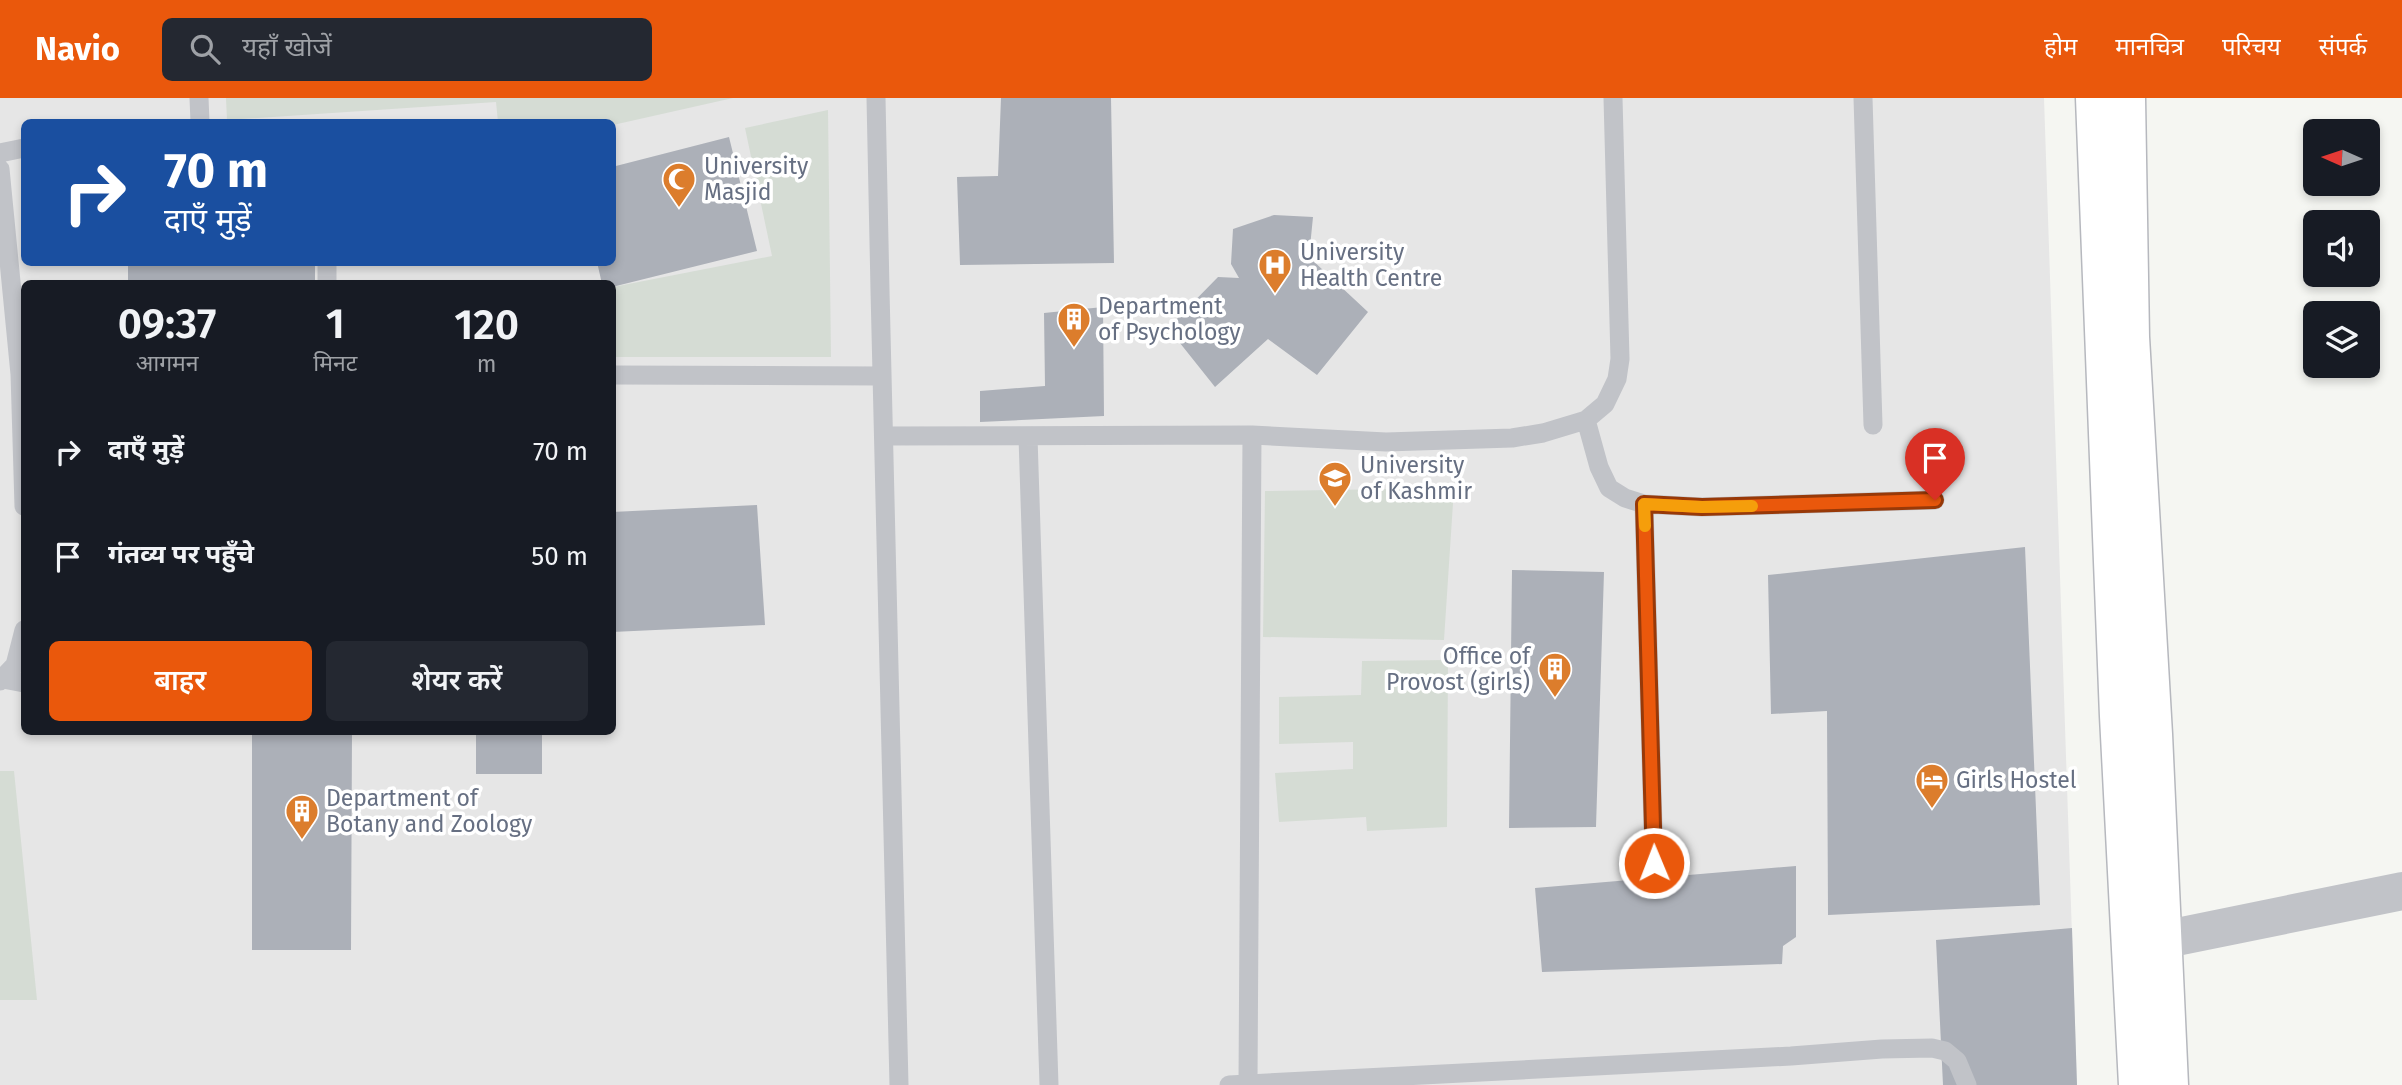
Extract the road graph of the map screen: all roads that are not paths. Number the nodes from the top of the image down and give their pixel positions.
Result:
1 (199, 98) edge
2 (876, 98) edge
3 (1613, 98) edge
4 (1863, 98) edge
5 (2095, 98) edge
6 (2126, 98) edge
7 (200, 119) edge
8 (21, 149) edge
9 (0, 153) edge
10 (0, 169) edge
11 (21, 365) edge
12 (616, 374) edge
13 (882, 376) junction
14 (1586, 420) junction
15 (1873, 425) dead end
16 (1252, 435) junction
17 (884, 436) junction
18 (1028, 437) junction
19 (1935, 500) dead end
20 (1644, 504) junction
21 (21, 641) edge
22 (2, 680) edge
23 (21, 683) edge
24 (1654, 863) dead end
25 (2402, 891) edge
26 (2162, 940) junction
27 (1239, 1084) edge
28 (899, 1085) edge
29 (1049, 1085) edge
30 (1967, 1085) edge
31 (2138, 1085) edge
32 (2169, 1085) edge

1 - 7 lane
2 - 13 lane
3 - 14 lane
4 - 15 lane
5 - 31 main road
6 - 26 main road
8 - 9 lane
10 - 11 lane
12 - 13 lane
13 - 17 lane
14 - 16 lane
14 - 20 lane
16 - 18 lane
16 - 27 lane
17 - 18 lane
17 - 28 lane
18 - 29 lane
19 - 20 lane
20 - 24 lane
21 - 22 lane
22 - 23 lane
25 - 26 street
26 - 32 main road
27 - 30 lane

